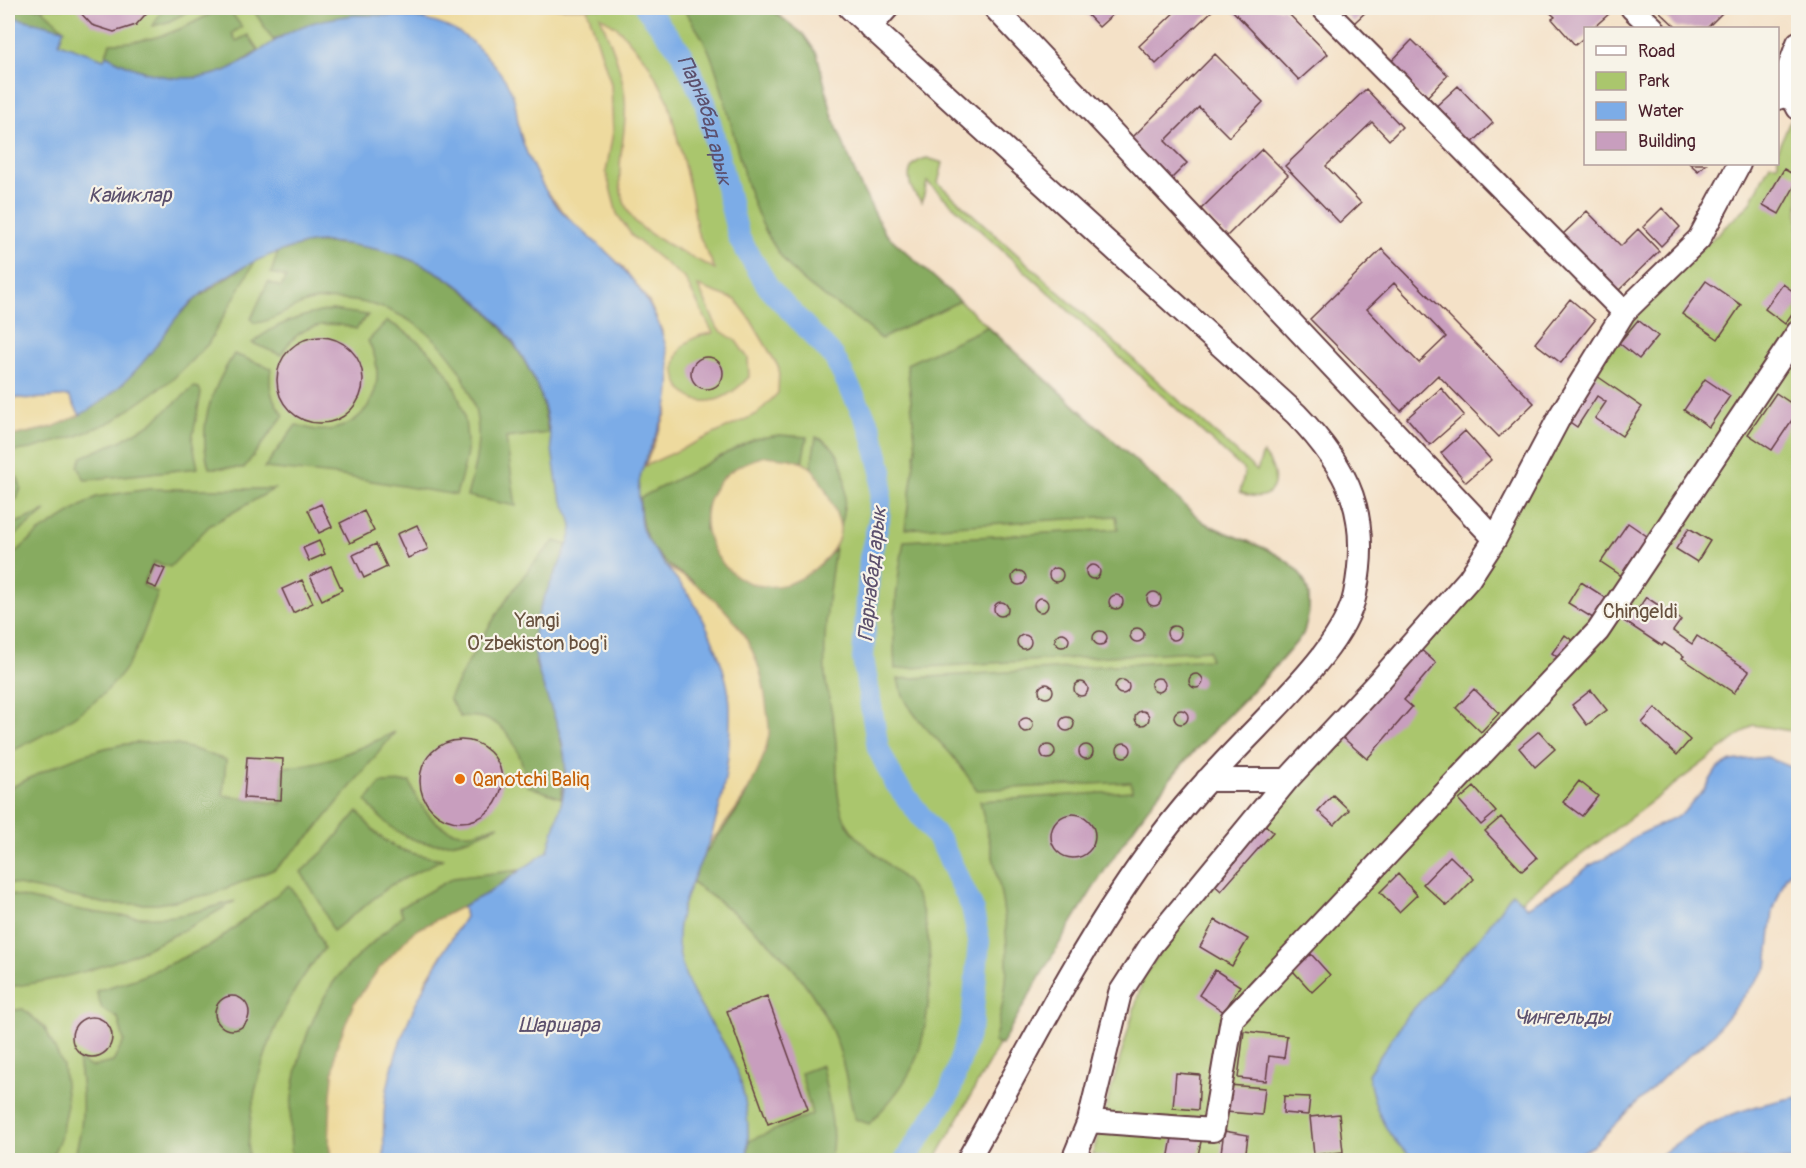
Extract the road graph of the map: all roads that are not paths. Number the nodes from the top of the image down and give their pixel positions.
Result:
1 (850, 8) edge
2 (888, 8) edge
3 (995, 8) edge
4 (1323, 8) edge
5 (1632, 8) edge
6 (870, 27) junction
7 (1652, 27) edge
8 (1798, 43) edge
9 (1779, 97) edge
10 (1798, 108) edge
11 (1738, 165) edge
12 (1624, 312) junction
13 (1798, 332) edge
14 (1495, 539) junction
15 (1207, 780) junction
16 (1287, 780) junction
17 (1089, 1121) junction
18 (968, 1161) edge
19 (1073, 1161) edge

1 - 6 street
2 - 6 street
3 - 14 street
4 - 12 street
5 - 7 street
6 - 15 street
8 - 9 street
9 - 10 street
11 - 12 street
12 - 14 street
13 - 17 street
14 - 16 street
15 - 16 street
15 - 18 street
16 - 17 street
17 - 19 street

